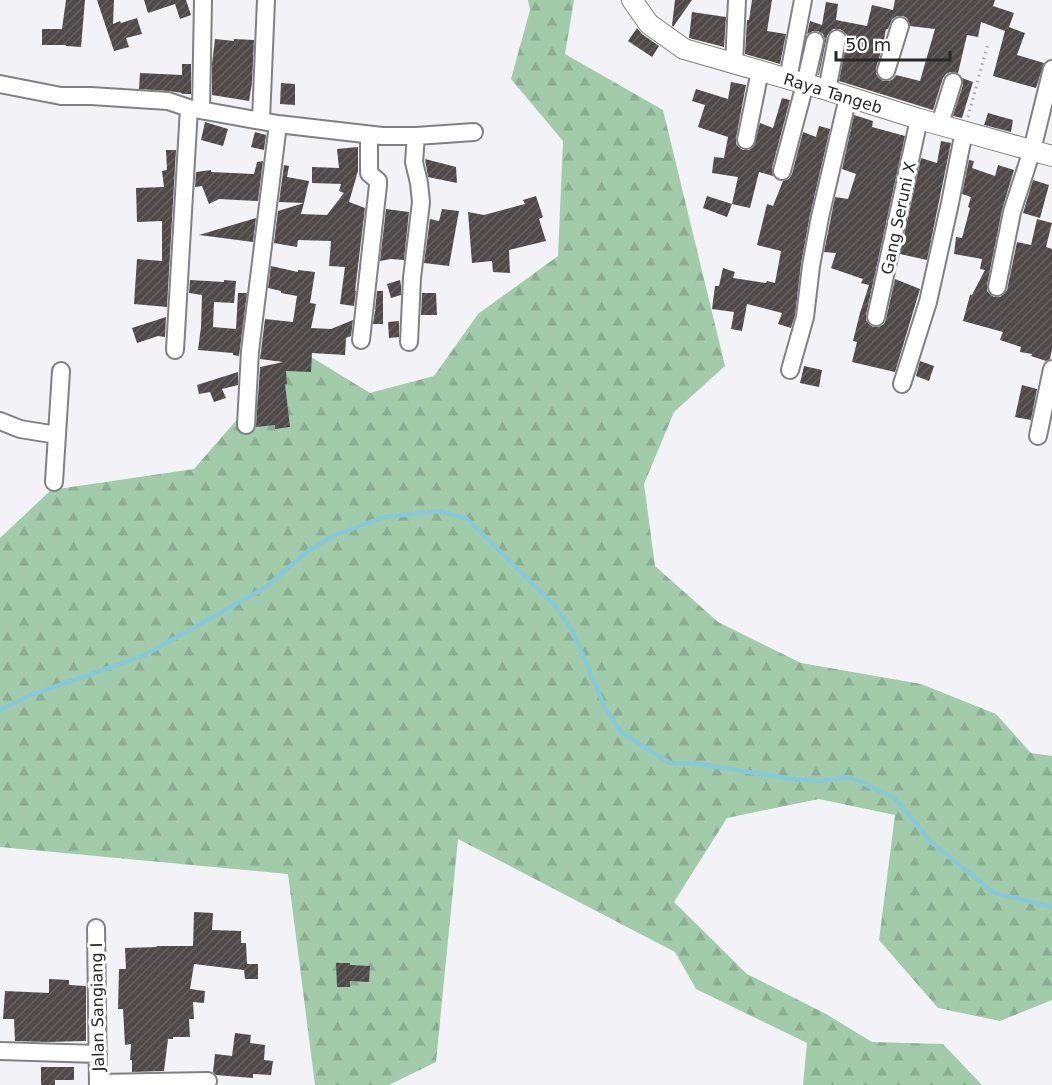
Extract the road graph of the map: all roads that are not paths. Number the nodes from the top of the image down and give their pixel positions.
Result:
1 (203, 0) edge
2 (266, 0) edge
3 (632, 0) edge
4 (737, 0) edge
5 (803, 0) edge
6 (900, 26) dead end
7 (837, 39) dead end
8 (815, 40) dead end
9 (734, 64) junction
10 (1052, 69) edge
11 (760, 71) junction
12 (886, 71) dead end
13 (797, 82) junction
14 (953, 82) dead end
15 (0, 84) edge
16 (826, 90) junction
17 (848, 97) junction
18 (195, 109) junction
19 (943, 114) dead end
20 (919, 119) junction
21 (261, 120) junction
22 (278, 124) junction
23 (964, 131) junction
24 (474, 132) dead end
25 (369, 135) junction
26 (416, 136) junction
27 (746, 140) dead end
28 (1032, 150) junction
29 (1052, 156) edge
30 (782, 171) dead end
31 (997, 287) dead end
32 (876, 317) dead end
33 (361, 340) dead end
34 (409, 342) dead end
35 (175, 350) dead end
36 (1052, 369) edge
37 (790, 370) dead end
38 (61, 371) dead end
39 (902, 384) dead end
40 (0, 421) edge
41 (246, 425) dead end
42 (57, 435) junction
43 (1038, 436) dead end
44 (54, 482) dead end
45 (96, 928) dead end
46 (0, 1051) edge
47 (98, 1054) junction
48 (208, 1081) dead end
49 (98, 1084) edge

1 - 18 street
2 - 21 street
3 - 9 street, Raya Tangeb
4 - 9 street
5 - 13 street
6 - 12 street
7 - 16 street
8 - 13 street
9 - 11 street, Raya Tangeb
10 - 28 street
11 - 13 street, Raya Tangeb
11 - 27 street
13 - 16 street, Raya Tangeb
13 - 30 street
14 - 19 street
15 - 18 street
16 - 17 street, Raya Tangeb
17 - 20 street, Raya Tangeb
17 - 37 street
18 - 21 street
18 - 35 street
20 - 23 street, Raya Tangeb
20 - 32 street, Gang Seruni X
21 - 22 street
22 - 25 street
22 - 41 street
23 - 28 street, Raya Tangeb
23 - 39 street
24 - 26 street
25 - 26 street
25 - 33 street
26 - 34 street
28 - 29 street, Raya Tangeb
28 - 31 street
36 - 43 street
38 - 42 street
40 - 42 street
42 - 44 street
45 - 47 street, Jalan Sangiang I
46 - 47 street
47 - 49 street, Jalan Sangiang I
48 - 49 street

